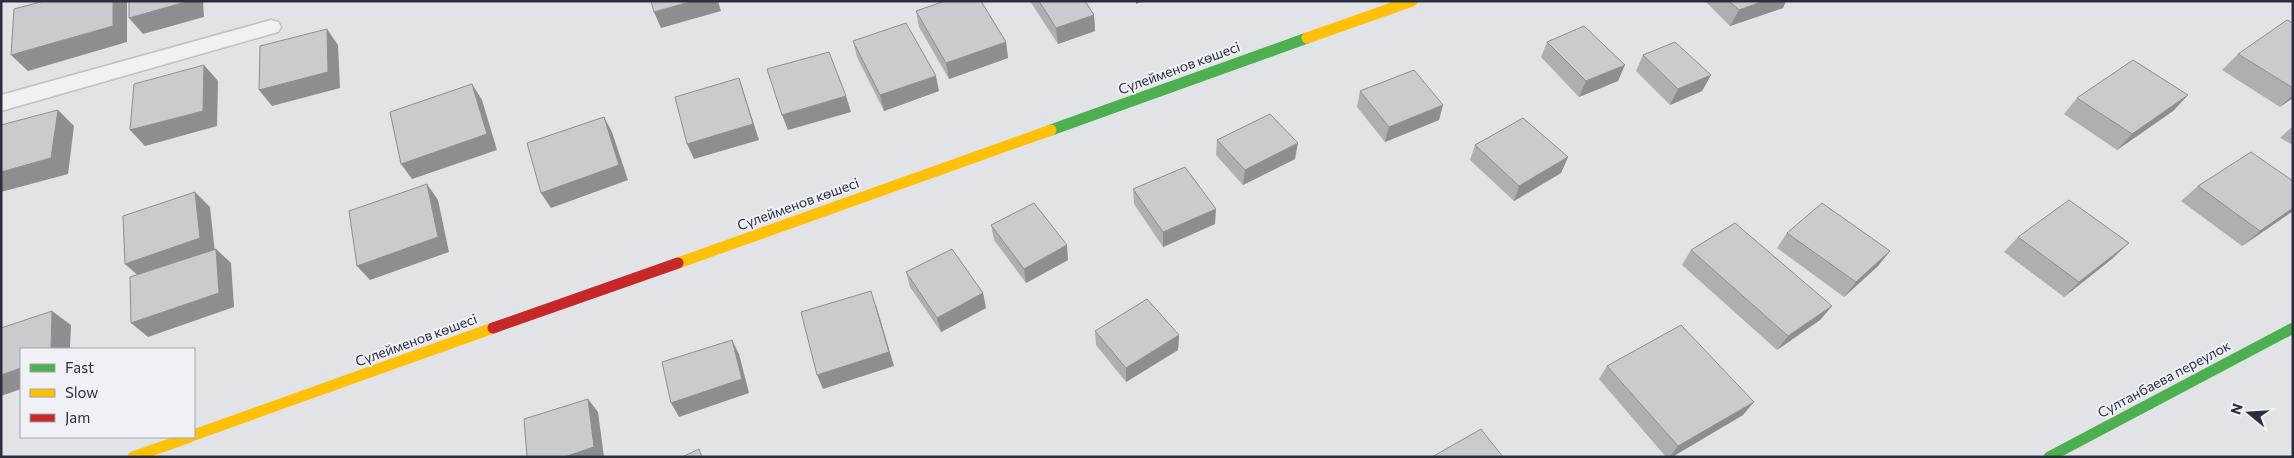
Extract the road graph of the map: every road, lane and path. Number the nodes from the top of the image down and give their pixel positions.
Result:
1 (1412, 1) edge
2 (271, 27) dead end
3 (1, 103) edge
4 (2293, 328) edge
5 (195, 435) edge
6 (187, 438) edge
7 (134, 457) edge
8 (2049, 457) edge

1 - 5 main road, Сүлейменов көшесі
2 - 3 lane
4 - 8 main road, Султанбаева переулок
6 - 7 main road

